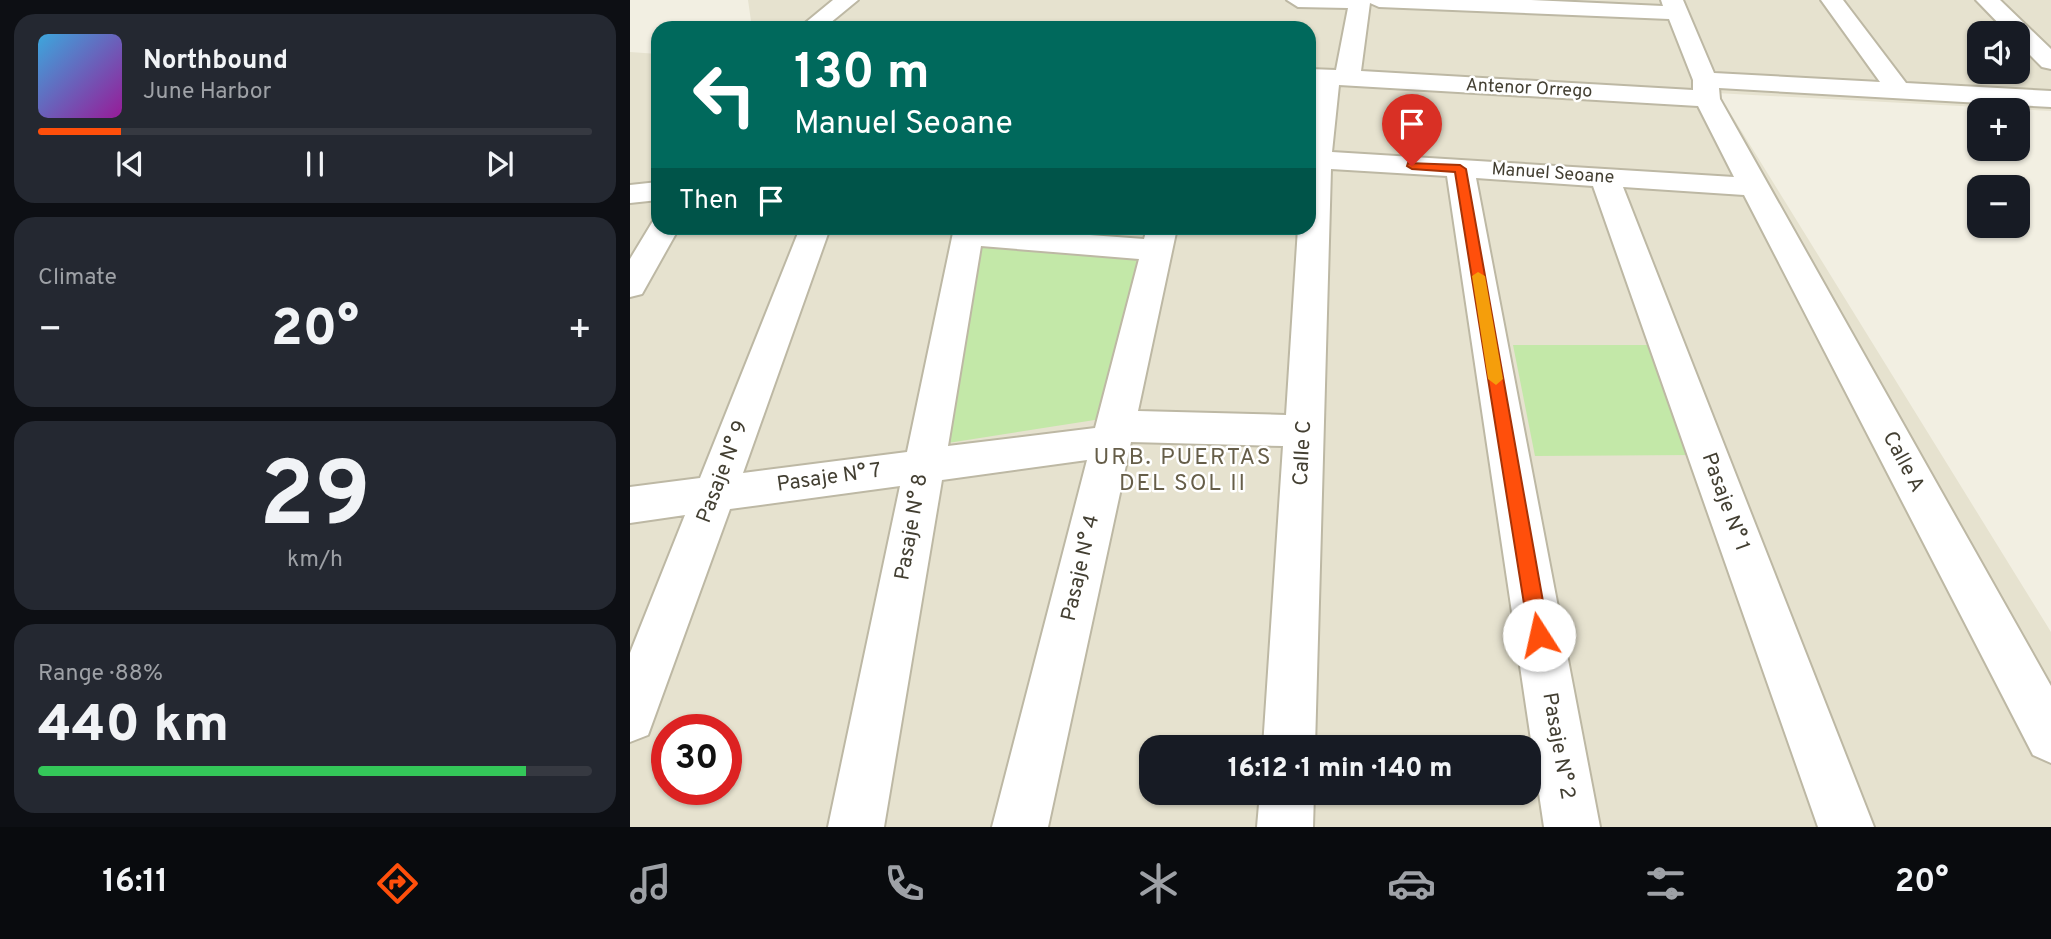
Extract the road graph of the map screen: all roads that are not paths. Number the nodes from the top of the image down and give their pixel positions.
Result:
1 (847, 0) edge
2 (1298, 0) edge
3 (1832, 0) edge
4 (1987, 0) edge
5 (1366, 1) edge
6 (1675, 7) edge
7 (819, 21) edge
8 (2051, 62) edge
9 (1328, 75) edge
10 (1706, 90) junction
11 (1899, 92) junction
12 (2051, 99) edge
13 (1316, 142) edge
14 (1316, 159) edge
15 (1460, 169) junction
16 (1605, 178) junction
17 (1755, 187) junction
18 (651, 192) edge
19 (630, 194) edge
20 (660, 235) edge
21 (812, 235) edge
22 (967, 235) edge
23 (1064, 235) edge
24 (1310, 235) edge
25 (1159, 239) edge
26 (630, 286) edge
27 (1304, 431) junction
28 (1113, 433) junction
29 (923, 465) junction
30 (715, 494) junction
31 (630, 505) edge
32 (630, 717) edge
33 (1290, 735) edge
34 (2051, 737) edge
35 (1286, 805) edge
36 (856, 827) edge
37 (1020, 827) edge
38 (1285, 827) edge
39 (1572, 827) edge
40 (1846, 827) edge

1 - 7 street
2 - 5 street
3 - 11 street
4 - 8 street
5 - 6 street
5 - 9 street, Calle C
6 - 10 street, Calle A
9 - 10 street, Antenor Orrego
9 - 13 street, Calle C
10 - 11 street, Antenor Orrego
10 - 17 street, Calle A
11 - 12 street, Antenor Orrego
14 - 15 street, Manuel Seoane
15 - 16 street, Manuel Seoane
15 - 39 street, Pasaje N° 2
16 - 17 street, Manuel Seoane
16 - 40 street, Pasaje N° 1
17 - 34 street, Calle A
18 - 19 street
20 - 26 street
21 - 30 street, Pasaje N° 9
22 - 29 street, Pasaje N° 8
23 - 25 street
24 - 27 street, Calle C
25 - 28 street, Pasaje N° 4
27 - 28 street, Pasaje N° 7
27 - 33 street, Calle C
28 - 29 street, Pasaje N° 7
28 - 37 street, Pasaje N° 4
29 - 30 street, Pasaje N° 7
29 - 36 street, Pasaje N° 8
30 - 31 street, Pasaje N° 7
30 - 32 street, Pasaje N° 9
35 - 38 street

